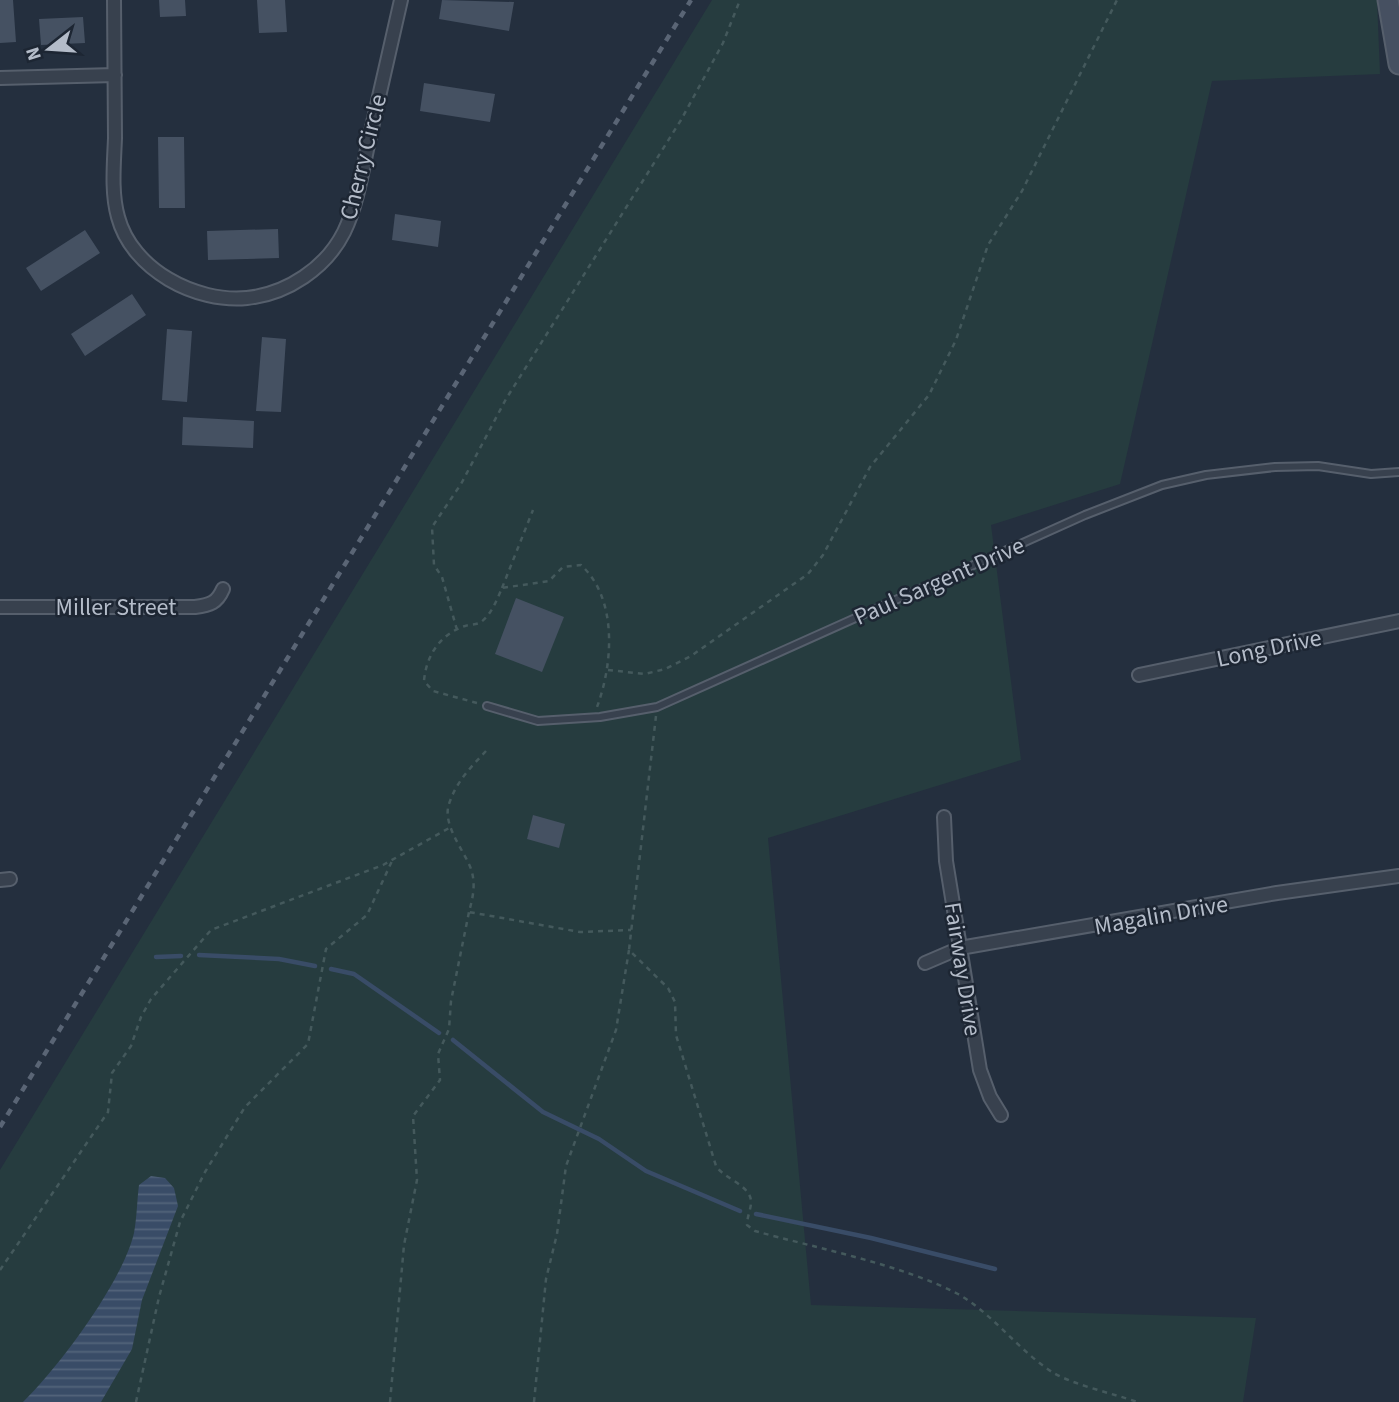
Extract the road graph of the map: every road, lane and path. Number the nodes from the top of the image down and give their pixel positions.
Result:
1 (114, 0) edge
2 (401, 0) edge
3 (740, 0) edge
4 (1117, 0) edge
5 (1388, 0) edge
6 (1399, 64) edge
7 (115, 75) junction
8 (0, 78) edge
9 (1399, 472) edge
10 (533, 510) dead end
11 (502, 588) junction
12 (223, 589) dead end
13 (0, 607) edge
14 (1399, 621) edge
15 (457, 630) junction
16 (608, 670) junction
17 (1139, 675) dead end
18 (487, 706) joint
19 (657, 707) junction
20 (593, 717) junction
21 (486, 751) dead end
22 (944, 817) dead end
23 (451, 827) junction
24 (392, 861) junction
25 (1399, 876) edge
26 (469, 912) junction
27 (631, 930) junction
28 (960, 948) junction
29 (629, 950) junction
30 (925, 962) dead end
31 (1001, 1115) dead end
32 (0, 1270) edge
33 (135, 1402) edge
34 (390, 1402) edge
35 (534, 1402) edge
36 (1137, 1402) edge

1 - 7 street, Cherry Circle
2 - 7 street, Cherry Circle
3 - 15 path
4 - 16 path
5 - 6 street
7 - 8 street
9 - 19 lane, Paul Sargent Drive
10 - 11 path
11 - 15 path
11 - 16 path
12 - 13 street, Miller Street
14 - 17 street, Long Drive
15 - 18 path
16 - 20 path
18 - 20 lane, Paul Sargent Drive
19 - 20 lane, Paul Sargent Drive
19 - 27 path
21 - 23 path
22 - 28 street, Fairway Drive
23 - 24 path
23 - 26 path
24 - 32 path
24 - 33 path
25 - 28 street, Magalin Drive
26 - 27 path
26 - 34 path
27 - 29 path
28 - 30 street, Magalin Drive
28 - 31 street, Fairway Drive
29 - 35 path
29 - 36 path

